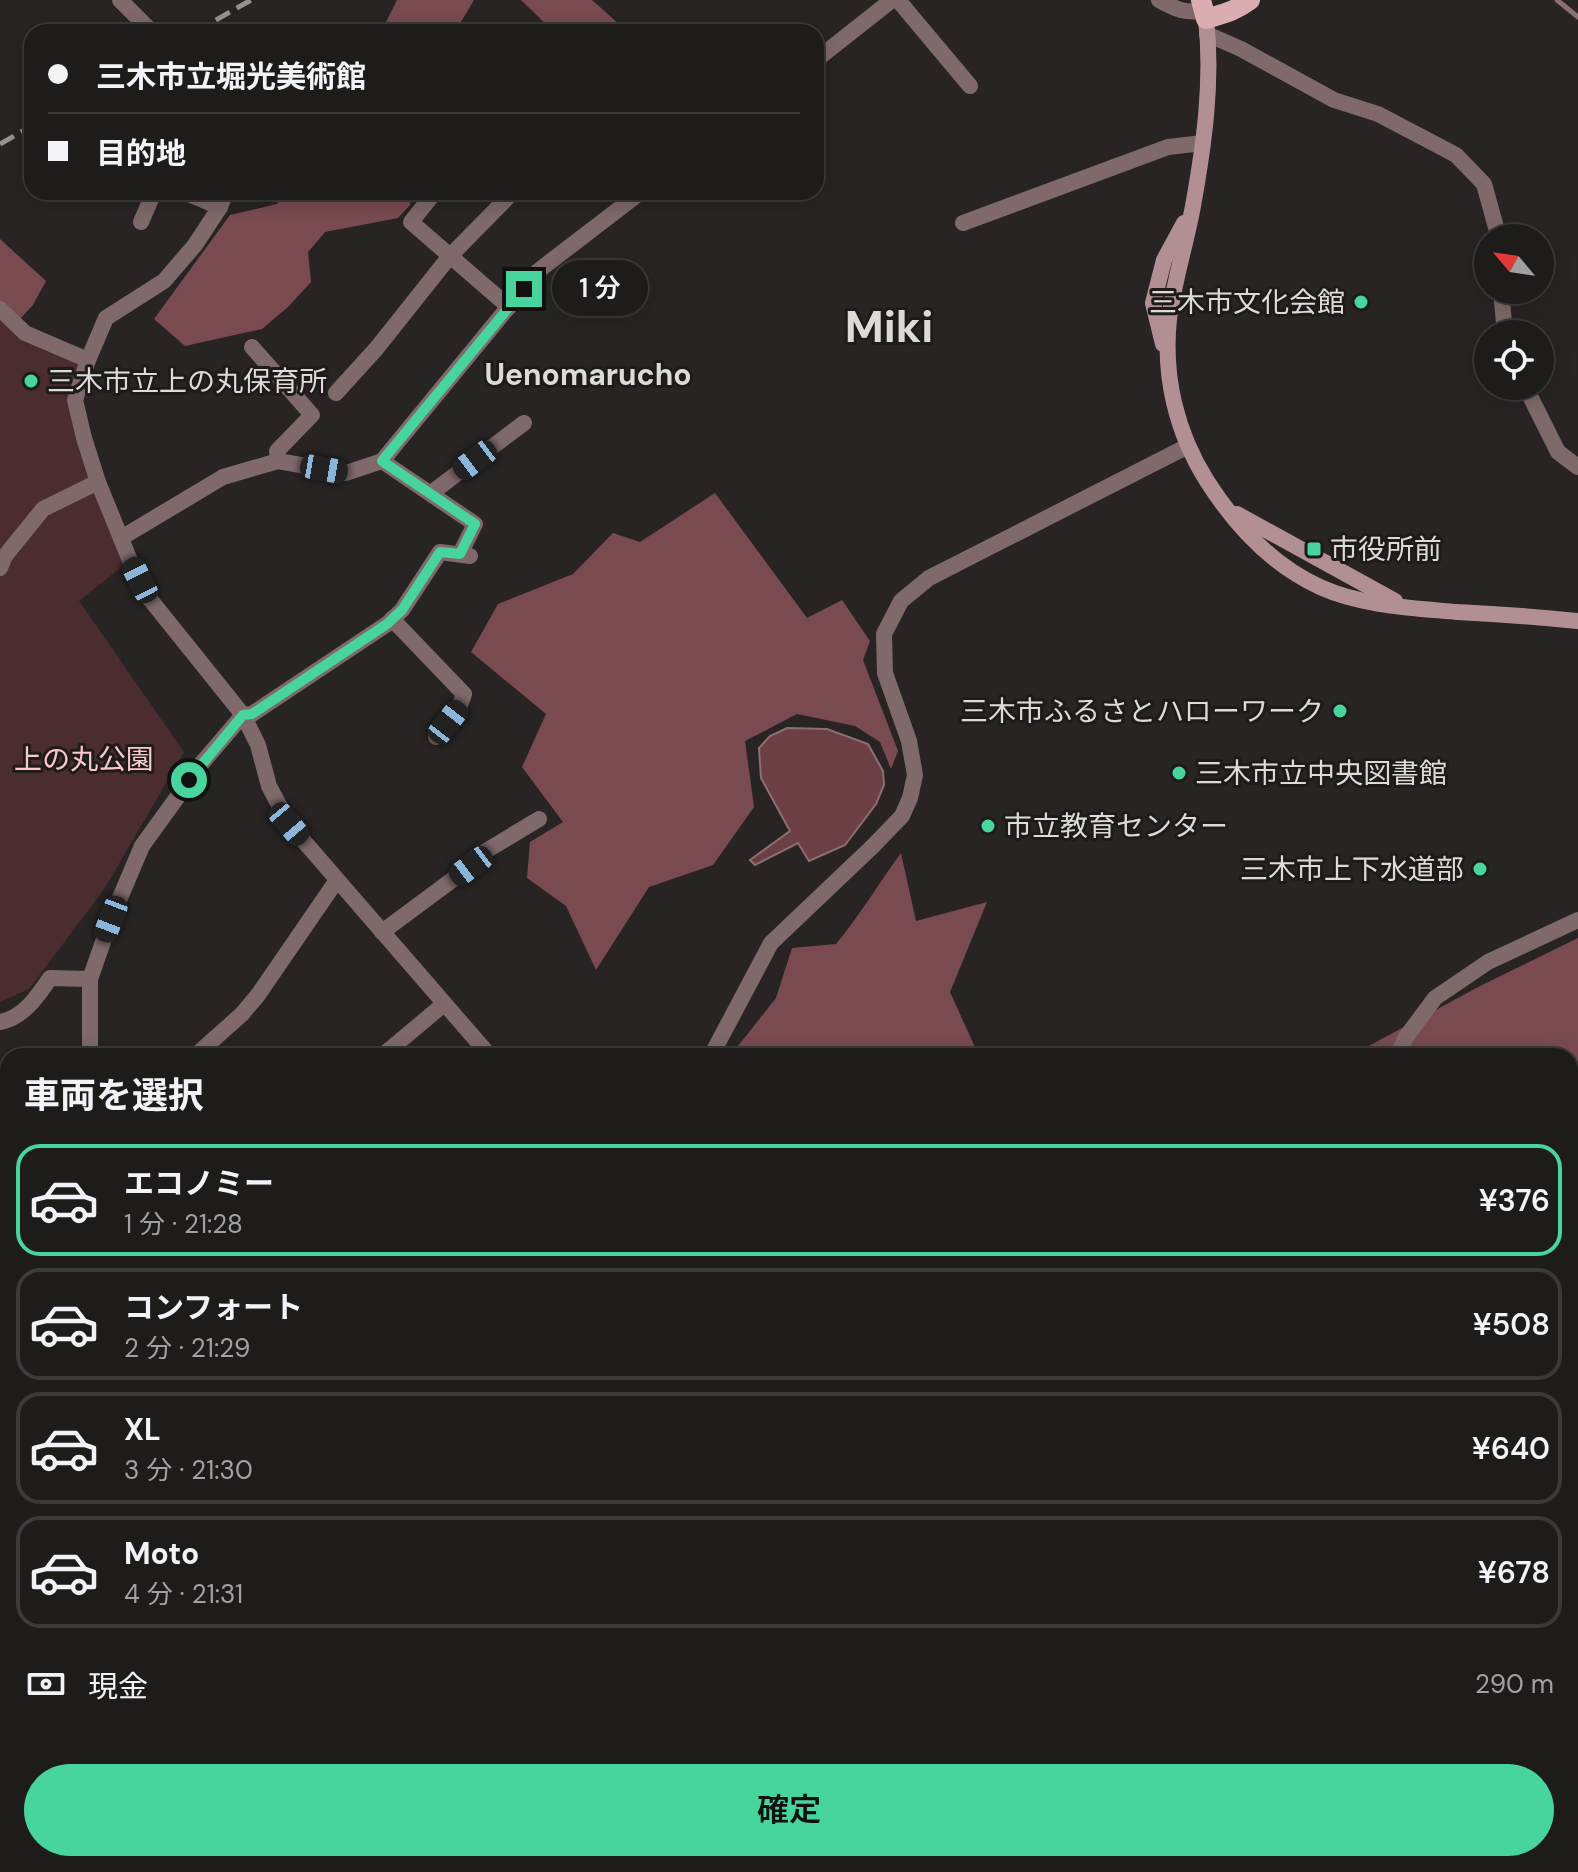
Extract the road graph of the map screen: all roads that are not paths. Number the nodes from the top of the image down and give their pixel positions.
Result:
1 (120, 0) edge
2 (892, 0) edge
3 (1159, 0) edge
4 (1250, 0) edge
5 (1205, 16) edge
6 (144, 24) edge
7 (824, 54) edge
8 (970, 86) dead end
9 (1203, 143) junction
10 (151, 200) edge
11 (223, 200) edge
12 (429, 200) edge
13 (505, 200) edge
14 (631, 200) edge
15 (141, 222) dead end
16 (963, 223) dead end
17 (1495, 224) edge
18 (450, 256) junction
19 (509, 307) junction
20 (0, 309) edge
21 (252, 347) dead end
22 (88, 360) junction
23 (336, 393) dead end
24 (1532, 400) edge
25 (524, 423) dead end
26 (1188, 446) junction
27 (278, 461) junction
28 (382, 461) junction
29 (1578, 467) edge
30 (98, 482) junction
31 (432, 495) junction
32 (121, 538) junction
33 (0, 568) edge
34 (392, 619) junction
35 (1578, 621) edge
36 (243, 715) junction
37 (436, 737) dead end
38 (539, 819) dead end
39 (337, 880) junction
40 (1578, 920) edge
41 (382, 932) junction
42 (90, 979) junction
43 (444, 1004) junction
44 (0, 1022) edge
45 (90, 1048) edge
46 (204, 1048) edge
47 (392, 1048) edge
48 (483, 1048) edge
49 (715, 1048) edge
50 (1401, 1048) edge

1 - 6 street
2 - 7 street
2 - 8 street
3 - 5 street
4 - 5 main road
5 - 9 street
5 - 17 street
9 - 16 street
9 - 26 street
10 - 15 street
11 - 22 street
12 - 18 street
13 - 18 street
14 - 19 street
18 - 19 street
18 - 23 street
19 - 28 street
20 - 22 street
21 - 27 street
22 - 30 street
24 - 29 street
25 - 31 street
26 - 35 street
26 - 49 street
27 - 28 street
27 - 32 street
28 - 31 street
30 - 32 street
30 - 33 street
31 - 34 street
32 - 36 street
34 - 36 street
34 - 37 street
36 - 39 street
36 - 42 street
38 - 41 street
39 - 41 street
39 - 46 street
40 - 50 street
41 - 43 street
42 - 44 street
42 - 45 street
43 - 47 street
43 - 48 street

